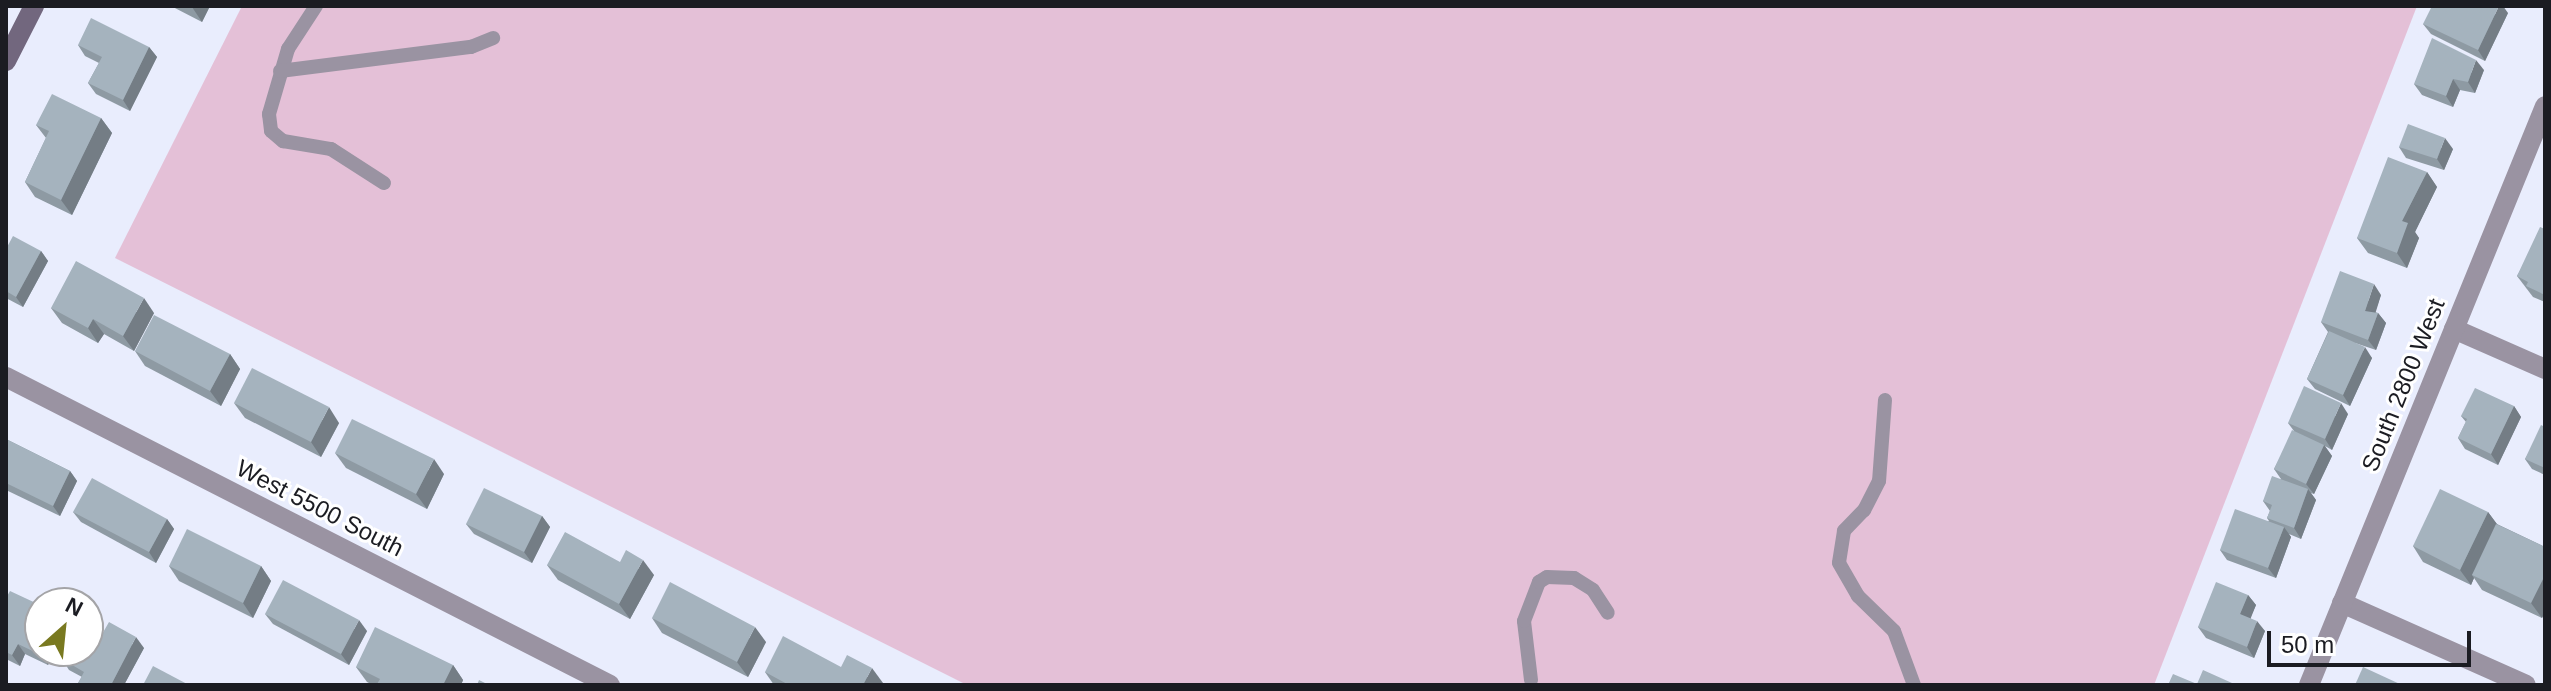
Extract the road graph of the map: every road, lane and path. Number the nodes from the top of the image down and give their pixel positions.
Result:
1 (34, 6) edge
2 (316, 6) edge
3 (493, 38) dead end
4 (6, 61) edge
5 (280, 71) junction
6 (2545, 106) edge
7 (384, 183) dead end
8 (2454, 329) junction
9 (2545, 369) edge
10 (6, 377) edge
11 (1885, 400) dead end
12 (2342, 603) junction
13 (1608, 613) dead end
14 (1531, 680) dead end
15 (610, 685) edge
16 (1914, 685) edge
17 (2309, 685) edge
18 (2526, 685) edge

1 - 4 street
2 - 5 lane
3 - 5 lane
5 - 7 lane
6 - 8 street, South 2800 West
8 - 9 street
8 - 12 street, South 2800 West
10 - 15 street, West 5500 South
11 - 16 lane
12 - 17 street, South 2800 West
12 - 18 street
13 - 14 lane

